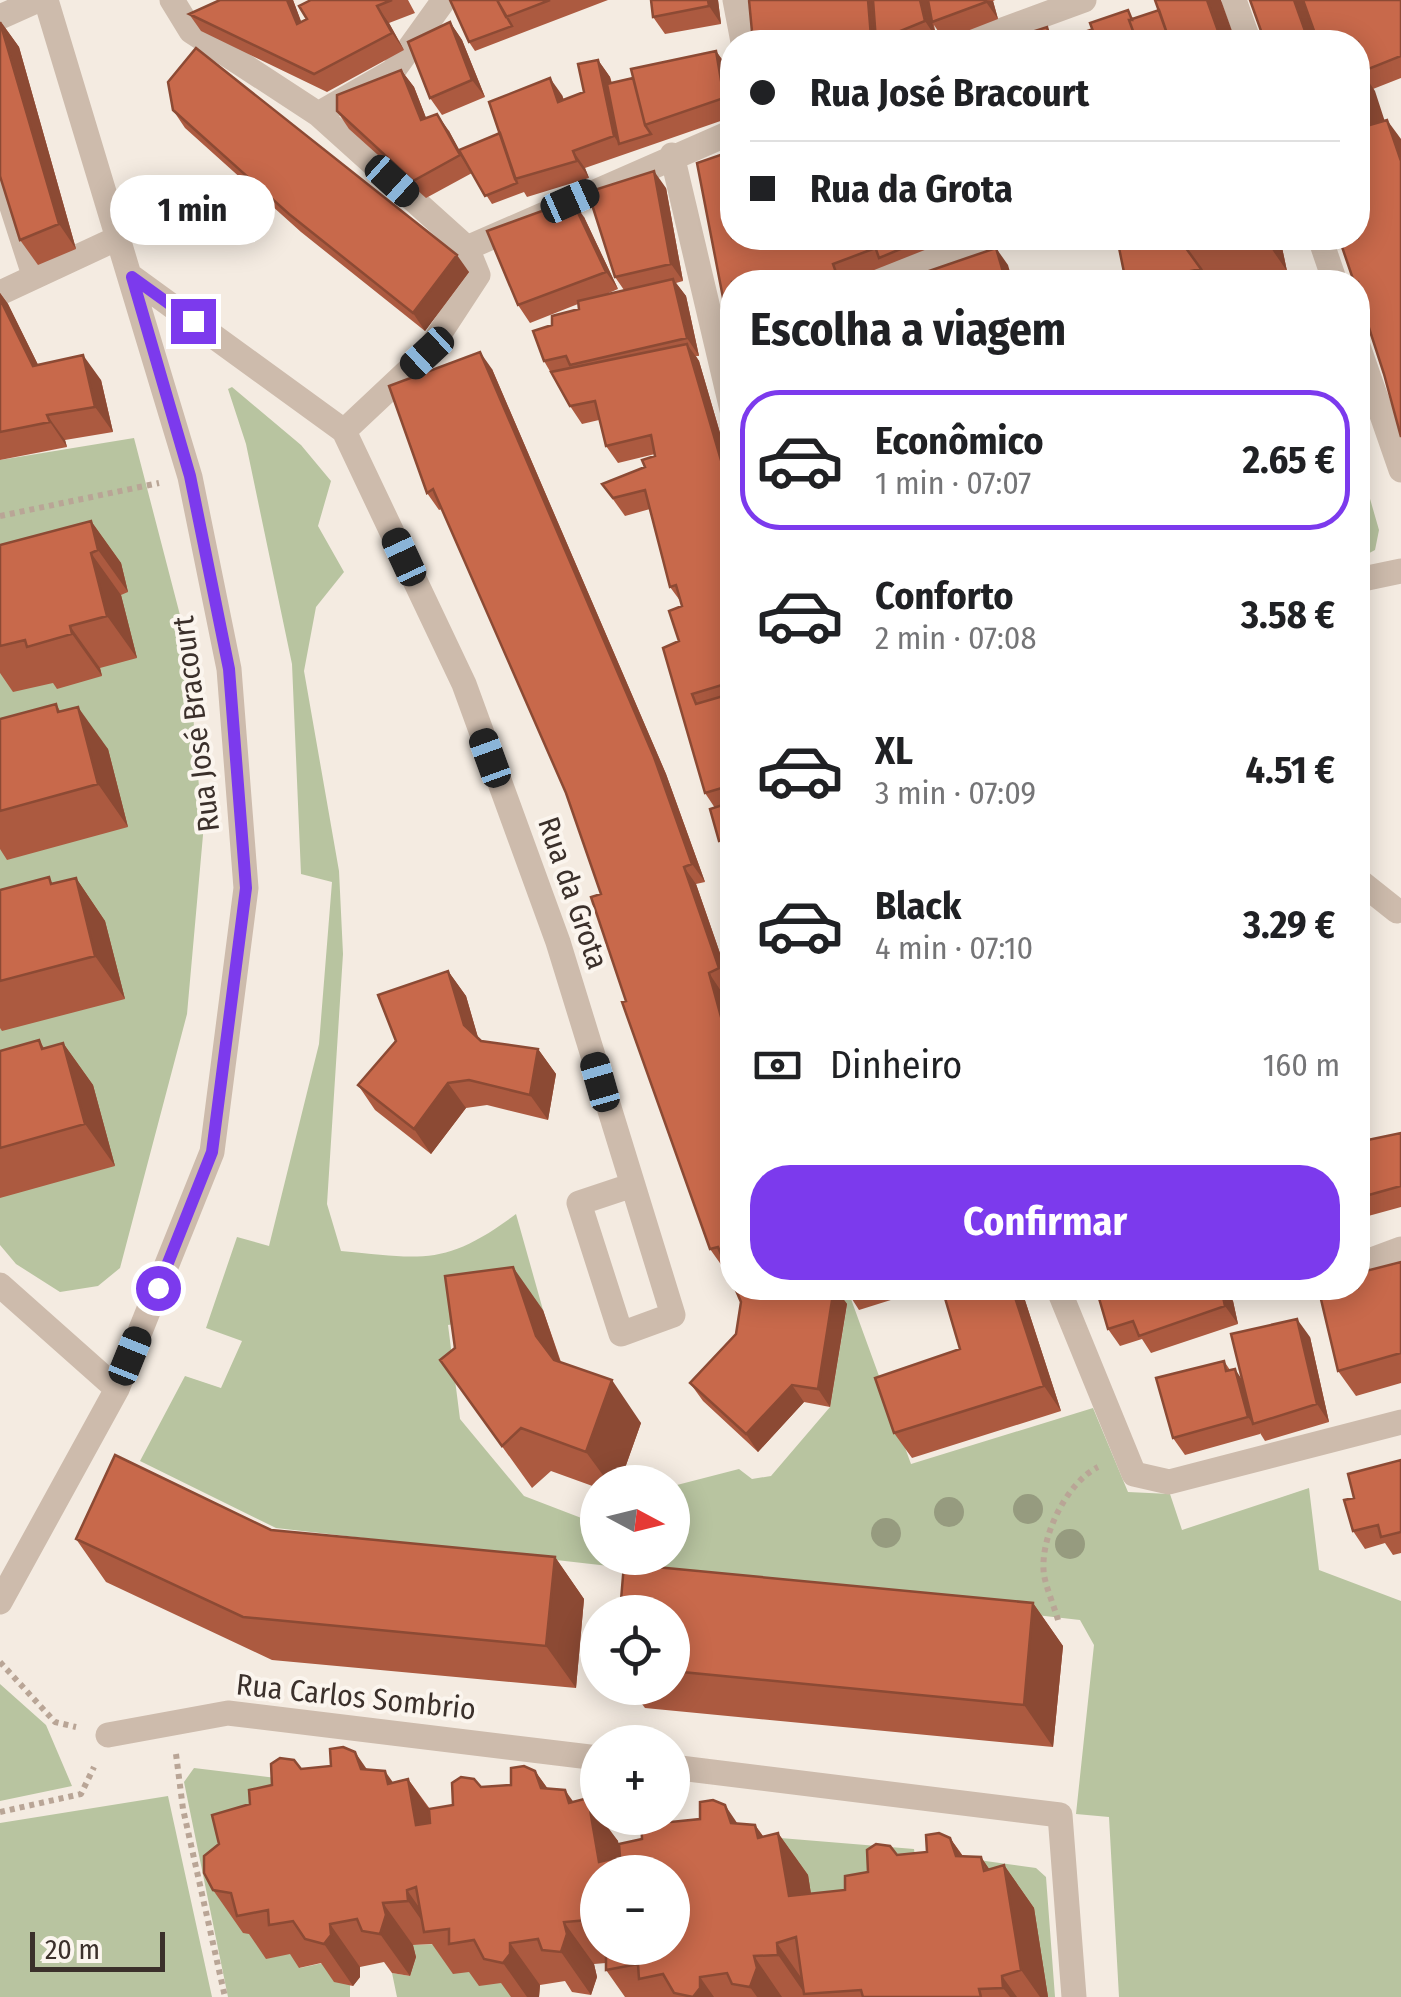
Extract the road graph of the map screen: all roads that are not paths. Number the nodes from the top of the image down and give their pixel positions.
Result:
1 (38, 0) edge
2 (46, 0) edge
3 (172, 0) edge
4 (444, 0) edge
5 (735, 0) edge
6 (1084, 0) edge
7 (1268, 0) edge
8 (1236, 5) edge
9 (0, 18) edge
10 (740, 30) edge
11 (1003, 30) edge
12 (1245, 30) edge
13 (318, 114) junction
14 (720, 137) edge
15 (672, 155) junction
16 (0, 170) edge
17 (120, 237) junction
18 (467, 248) junction
19 (954, 250) edge
20 (898, 270) edge
21 (34, 275) junction
22 (132, 277) junction
23 (0, 292) edge
24 (720, 359) edge
25 (1370, 381) edge
26 (344, 431) junction
27 (1401, 470) edge
28 (1401, 571) edge
29 (1370, 577) edge
30 (1370, 890) edge
31 (1397, 911) dead end
32 (630, 1186) junction
33 (1401, 1249) edge
34 (1370, 1261) edge
35 (0, 1286) edge
36 (1063, 1300) edge
37 (117, 1389) junction
38 (1401, 1422) edge
39 (0, 1602) edge
40 (108, 1735) dead end
41 (580, 1756) edge
42 (690, 1769) edge
43 (1074, 1997) edge

1 - 9 street
2 - 17 street, Rua José Bracourt
3 - 13 street
4 - 13 street
5 - 10 street
6 - 11 street
7 - 8 street
8 - 12 street
13 - 18 street
14 - 15 street
15 - 18 street
15 - 24 street
16 - 21 street
17 - 21 street
17 - 22 street, Rua José Bracourt
18 - 26 street
19 - 20 street
21 - 23 street
22 - 26 street, Rua da Grota
22 - 37 street, Rua José Bracourt
25 - 27 street
26 - 32 street, Rua da Grota
28 - 29 street
30 - 31 street
32 - 32 street, Rua da Grota
33 - 34 street
35 - 37 street
36 - 38 street
37 - 39 street, Rua José Bracourt
40 - 41 street, Rua Carlos Sombrio
42 - 43 street

